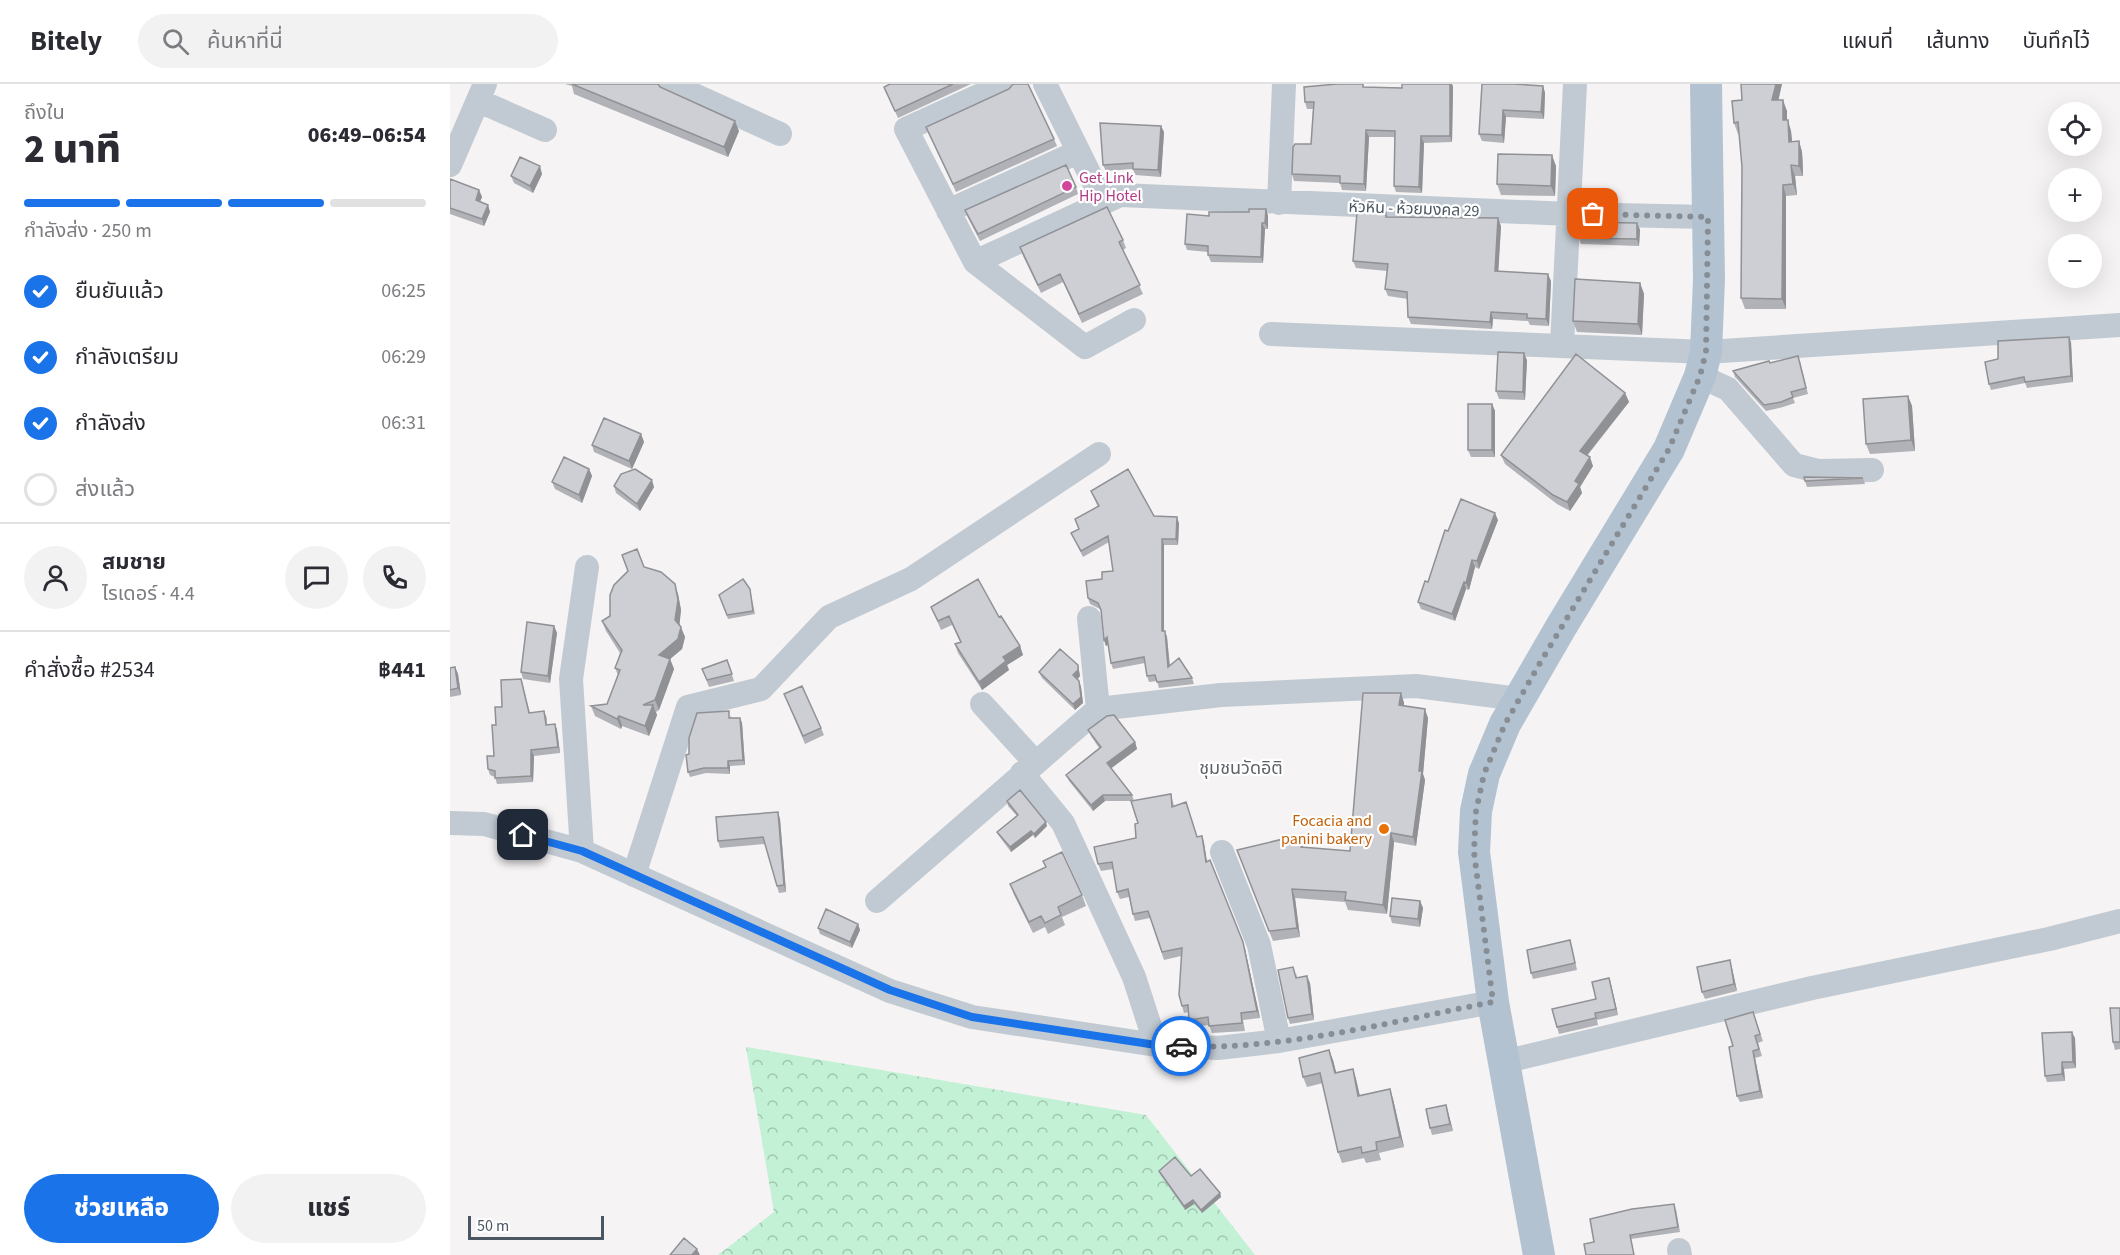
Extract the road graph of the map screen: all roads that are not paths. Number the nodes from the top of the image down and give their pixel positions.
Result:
1 (670, 84) edge
2 (1005, 84) edge
3 (1045, 84) edge
4 (1284, 84) edge
5 (1575, 84) edge
6 (1706, 84) edge
7 (482, 93) edge
8 (545, 130) dead end
9 (780, 134) dead end
10 (1078, 152) junction
11 (450, 165) edge
12 (1111, 198) junction
13 (1279, 203) junction
14 (948, 211) junction
15 (1570, 214) junction
16 (1708, 217) junction
17 (975, 262) junction
18 (1134, 320) dead end
19 (2120, 326) edge
20 (1271, 334) dead end
21 (1562, 345) junction
22 (1703, 364) junction
23 (1099, 454) dead end
24 (1872, 470) dead end
25 (587, 567) dead end
26 (1089, 618) dead end
27 (1519, 699) junction
28 (982, 704) dead end
29 (1098, 709) junction
30 (1029, 768) junction
31 (450, 823) edge
32 (582, 851) junction
33 (1222, 852) dead end
34 (634, 875) junction
35 (877, 901) dead end
36 (2120, 921) edge
37 (1493, 1002) junction
38 (1279, 1041) junction
39 (1156, 1045) junction
40 (1503, 1062) junction
41 (1539, 1255) edge

1 - 9 street
2 - 14 street
3 - 10 street
4 - 13 street
5 - 15 street
6 - 16 main road
7 - 8 street
7 - 11 street
10 - 12 street
10 - 14 street
12 - 13 street, หัวหิน - ห้วยมงคล 29
12 - 17 street
13 - 15 street, หัวหิน - ห้วยมงคล 29
14 - 17 street
15 - 16 street, หัวหิน - ห้วยมงคล 29
15 - 21 street
16 - 22 main road
17 - 18 street
19 - 22 street
20 - 21 street
21 - 22 street
22 - 24 street
22 - 27 main road
23 - 34 street
25 - 32 street
26 - 29 street
27 - 29 street
27 - 37 main road
28 - 30 street
29 - 30 street
30 - 35 street
30 - 39 street
31 - 32 street
32 - 34 street
33 - 38 street
34 - 39 street
36 - 40 street
37 - 38 street
37 - 40 main road
38 - 39 street
40 - 41 main road

